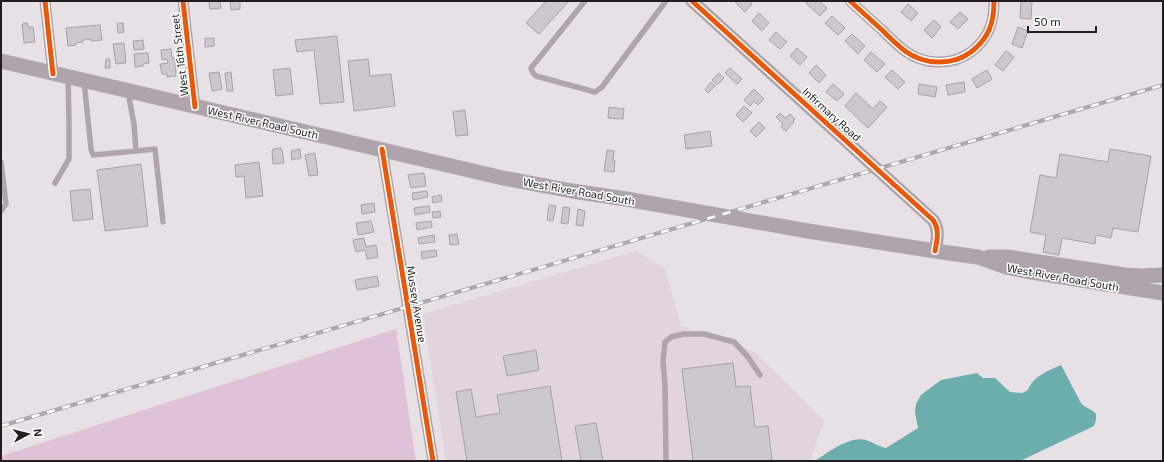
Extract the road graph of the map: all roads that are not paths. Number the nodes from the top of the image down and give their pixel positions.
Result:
1 (45, 1) edge
2 (183, 1) edge
3 (585, 1) edge
4 (666, 1) edge
5 (692, 1) edge
6 (850, 1) edge
7 (994, 1) edge
8 (1, 61) edge
9 (61, 75) junction
10 (84, 80) junction
11 (128, 90) junction
12 (195, 107) junction
13 (382, 149) junction
14 (136, 152) junction
15 (1, 162) edge
16 (56, 183) dead end
17 (1, 211) edge
18 (163, 222) dead end
19 (936, 251) junction
20 (978, 257) junction
21 (1163, 275) edge
22 (1163, 293) edge
23 (760, 376) dead end
24 (433, 461) edge
25 (666, 461) edge

1 - 9 street
2 - 12 street, West 16th Street
3 - 4 lane
5 - 19 street, Infirmary Road
6 - 7 street
8 - 9 main road, West River Road South
9 - 10 main road, West River Road South
9 - 16 lane
10 - 11 main road, West River Road South
10 - 14 lane
11 - 12 main road, West River Road South
11 - 14 lane
12 - 13 main road, West River Road South
13 - 19 main road, West River Road South
13 - 24 street, Mussey Avenue
14 - 18 lane
15 - 17 lane
19 - 20 main road, West River Road South
20 - 21 main road
20 - 22 main road, West River Road South
23 - 25 lane

